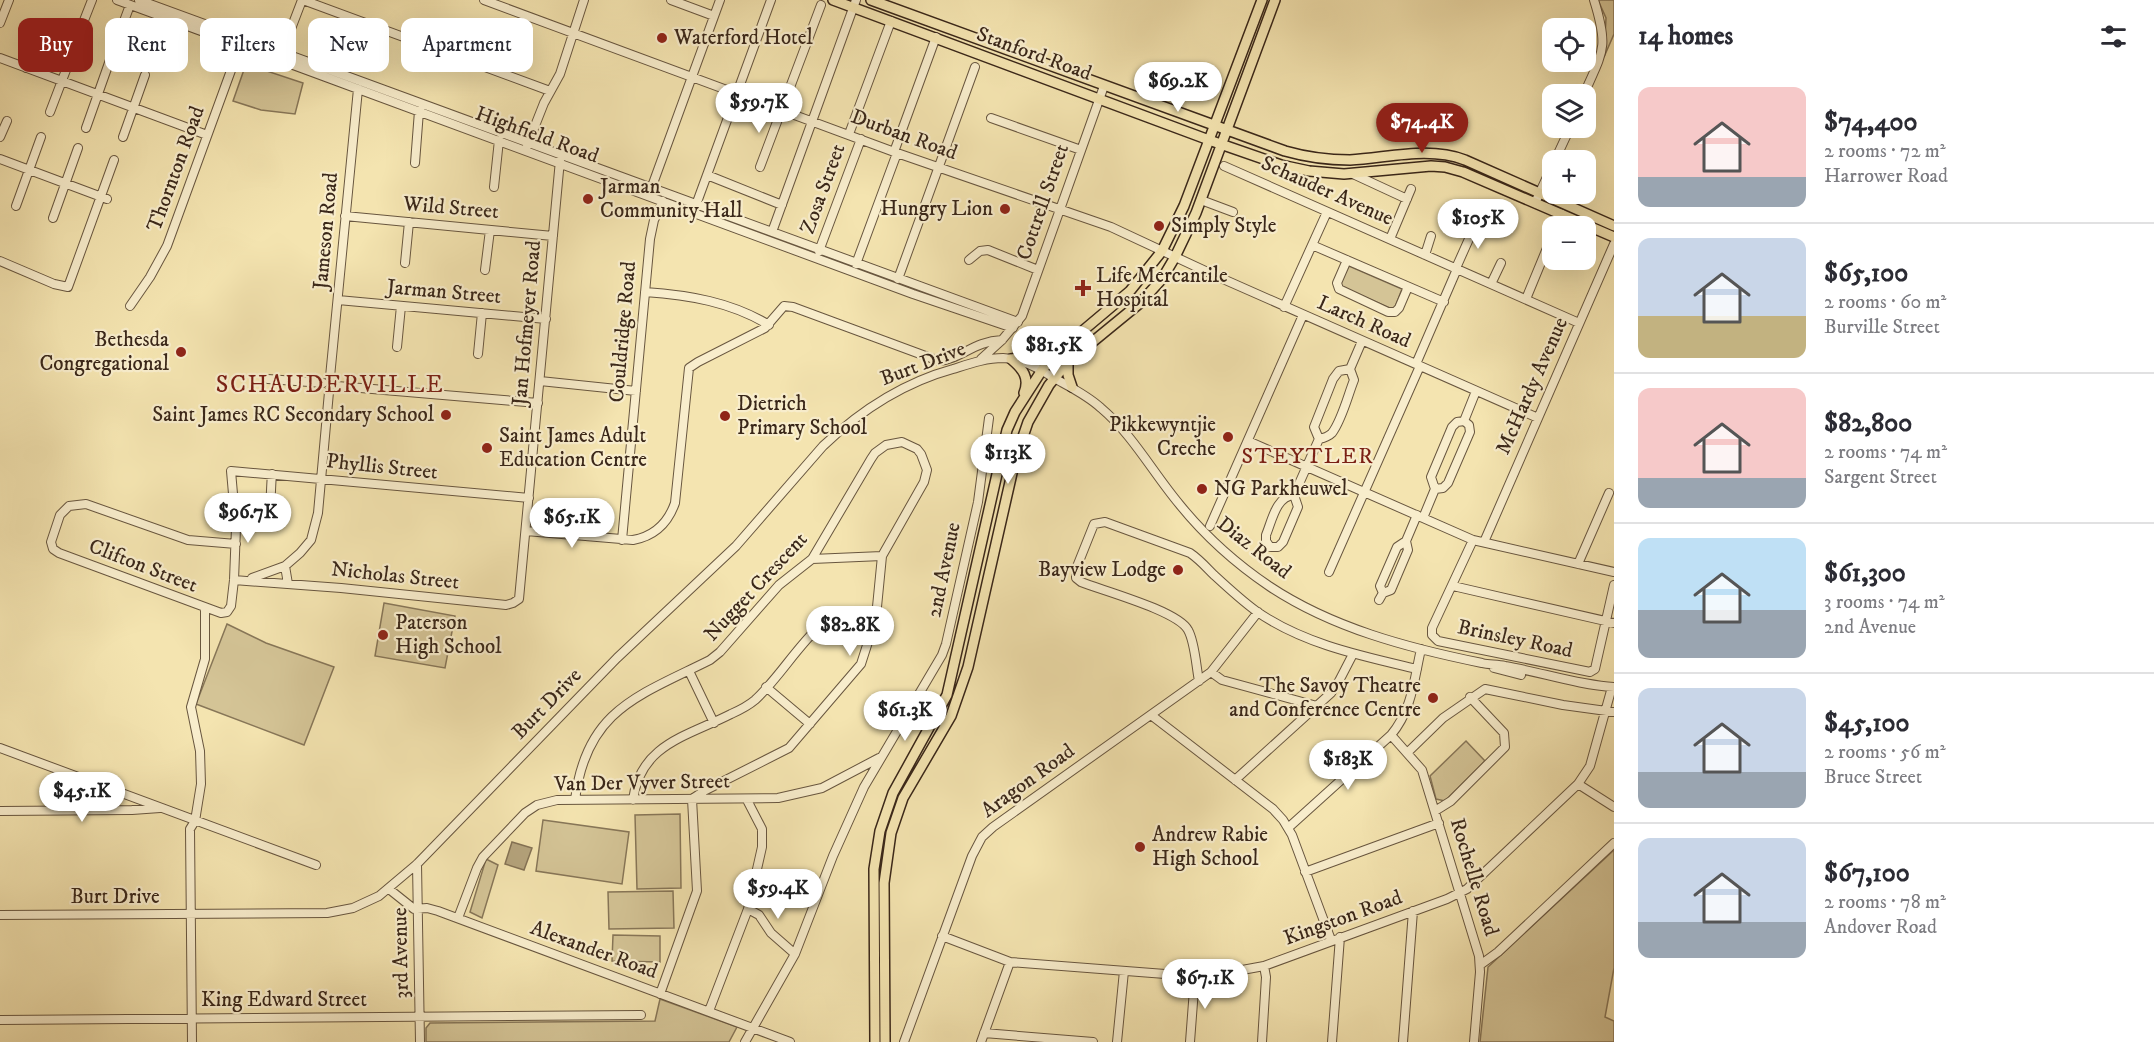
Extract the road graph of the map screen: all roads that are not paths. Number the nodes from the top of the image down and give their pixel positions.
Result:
1 (9, 0) edge
2 (92, 0) edge
3 (117, 0) edge
4 (139, 0) edge
5 (303, 0) edge
6 (484, 0) edge
7 (584, 0) edge
8 (671, 0) edge
9 (720, 0) edge
10 (771, 0) edge
11 (833, 0) edge
12 (871, 0) edge
13 (1262, 0) edge
14 (1275, 0) edge
15 (1594, 0) edge
16 (855, 4) edge
17 (130, 5) junction
18 (821, 5) dead end
19 (714, 16) junction
20 (85, 18) edge
21 (125, 18) edge
22 (166, 18) edge
23 (296, 18) edge
24 (891, 21) junction
25 (0, 23) edge
26 (200, 25) edge
27 (573, 33) junction
28 (936, 37) junction
29 (0, 58) edge
30 (296, 62) edge
31 (296, 62) edge
32 (18, 65) edge
33 (975, 67) dead end
34 (37, 72) edge
35 (65, 72) edge
36 (105, 72) edge
37 (231, 72) edge
38 (145, 75) dead end
39 (693, 76) junction
40 (62, 81) junction
41 (1589, 84) edge
42 (1104, 86) junction
43 (358, 89) junction
44 (550, 91) junction
45 (738, 93) junction
46 (97, 94) junction
47 (1100, 98) junction
48 (133, 108) junction
49 (782, 110) junction
50 (419, 111) junction
51 (50, 112) dead end
52 (991, 118) dead end
53 (7, 121) dead end
54 (813, 121) junction
55 (1214, 126) junction
56 (86, 128) dead end
57 (1227, 131) junction
58 (849, 134) junction
59 (207, 135) junction
60 (41, 137) dead end
61 (123, 137) dead end
62 (0, 138) edge
63 (861, 139) junction
64 (499, 140) junction
65 (1209, 140) junction
66 (1222, 144) junction
67 (527, 147) junction
68 (78, 148) dead end
69 (1081, 150) junction
70 (895, 152) junction
71 (1216, 158) junction
72 (0, 159) edge
73 (1262, 159) junction
74 (114, 160) dead end
75 (560, 160) junction
76 (416, 163) dead end
77 (1224, 166) dead end
78 (760, 167) dead end
79 (940, 167) junction
80 (30, 171) junction
81 (1353, 174) junction
82 (707, 176) junction
83 (64, 184) junction
84 (494, 187) dead end
85 (1542, 188) edge
86 (651, 189) junction
87 (1411, 189) dead end
88 (1540, 193) junction
89 (104, 198) junction
90 (1407, 199) junction
91 (1201, 200) junction
92 (663, 201) junction
93 (1535, 203) junction
94 (782, 204) junction
95 (696, 205) junction
96 (16, 206) dead end
97 (1060, 210) junction
98 (1233, 212) dead end
99 (1327, 212) junction
100 (1562, 214) joint
101 (345, 216) junction
102 (1465, 216) dead end
103 (53, 218) dead end
104 (1477, 221) junction
105 (409, 222) junction
106 (1613, 225) edge
107 (1492, 227) dead end
108 (490, 230) junction
109 (772, 232) junction
110 (553, 236) junction
111 (1431, 236) dead end
112 (1611, 236) edge
113 (1390, 239) junction
114 (1614, 244) edge
115 (1312, 245) junction
116 (819, 251) junction
117 (1162, 251) junction
118 (1425, 255) junction
119 (1175, 257) junction
120 (969, 260) dead end
121 (1347, 260) junction
122 (1542, 260) edge
123 (0, 261) edge
124 (405, 263) dead end
125 (1501, 263) dead end
126 (856, 264) junction
127 (1457, 269) junction
128 (485, 270) dead end
129 (1038, 270) junction
130 (898, 279) junction
131 (1491, 284) junction
132 (1408, 287) junction
133 (645, 292) junction
134 (1526, 299) junction
135 (338, 300) junction
136 (1444, 302) junction
137 (130, 306) dead end
138 (401, 306) junction
139 (1284, 307) junction
140 (482, 313) junction
141 (1303, 315) junction
142 (546, 319) junction
143 (1579, 323) junction
144 (769, 325) junction
145 (1015, 325) junction
146 (1002, 340) junction
147 (1071, 340) junction
148 (1362, 341) junction
149 (397, 347) dead end
150 (478, 354) dead end
151 (1011, 359) junction
152 (977, 362) junction
153 (1068, 362) junction
154 (1418, 365) junction
155 (1350, 369) junction
156 (1042, 370) junction
157 (330, 377) junction
158 (1054, 378) junction
159 (268, 379) dead end
160 (540, 381) junction
161 (323, 383) junction
162 (337, 386) junction
163 (1072, 387) junction
164 (636, 391) junction
165 (1476, 391) junction
166 (329, 392) junction
167 (538, 404) junction
168 (1015, 412) junction
169 (989, 418) dead end
170 (1538, 418) junction
171 (1464, 421) junction
172 (1319, 439) junction
173 (1248, 441) junction
174 (1306, 467) junction
175 (272, 474) junction
176 (322, 478) junction
177 (1435, 489) junction
178 (1364, 492) junction
179 (1609, 493) dead end
180 (1294, 495) junction
181 (529, 498) junction
182 (1420, 516) junction
183 (1210, 526) dead end
184 (236, 528) junction
185 (526, 531) junction
186 (622, 540) junction
187 (1473, 540) junction
188 (1484, 542) junction
189 (236, 544) junction
190 (882, 556) junction
191 (812, 559) junction
192 (1578, 564) junction
193 (285, 566) junction
194 (1329, 572) dead end
195 (1614, 572) edge
196 (234, 580) junction
197 (245, 580) junction
198 (288, 584) junction
199 (1614, 585) edge
200 (1453, 586) junction
201 (1381, 597) dead end
202 (517, 601) joint
203 (205, 608) junction
204 (1258, 612) junction
205 (876, 617) junction
206 (1610, 622) edge
207 (1420, 649) junction
208 (1353, 654) junction
209 (1417, 669) junction
210 (689, 670) junction
211 (1211, 672) junction
212 (1199, 681) junction
213 (766, 687) junction
214 (1612, 690) edge
215 (1470, 697) junction
216 (1317, 706) junction
217 (1610, 712) edge
218 (1151, 715) junction
219 (714, 723) junction
220 (810, 724) junction
221 (1391, 735) junction
222 (0, 748) edge
223 (1407, 753) junction
224 (881, 757) junction
225 (1234, 780) junction
226 (1578, 784) junction
227 (138, 799) junction
228 (692, 799) junction
229 (575, 800) junction
230 (633, 800) junction
231 (747, 800) junction
232 (1614, 807) edge
233 (161, 808) junction
234 (132, 810) junction
235 (0, 811) edge
236 (1435, 811) junction
237 (195, 821) junction
238 (1439, 823) junction
239 (1288, 828) junction
240 (1614, 843) edge
241 (417, 864) junction
242 (316, 865) dead end
243 (1305, 872) junction
244 (389, 889) junction
245 (1460, 893) junction
246 (419, 909) junction
247 (748, 909) junction
248 (1413, 911) junction
249 (191, 914) junction
250 (0, 915) edge
251 (458, 918) junction
252 (942, 936) junction
253 (1340, 937) junction
254 (1331, 940) junction
255 (795, 954) junction
256 (1010, 962) junction
257 (1480, 965) junction
258 (1264, 966) junction
259 (1124, 971) junction
260 (1195, 976) junction
261 (660, 994) junction
262 (710, 1011) junction
263 (640, 1015) dead end
264 (420, 1016) junction
265 (192, 1018) junction
266 (0, 1020) edge
267 (753, 1028) junction
268 (984, 1033) junction
269 (192, 1042) edge
270 (420, 1042) edge
271 (745, 1042) edge
272 (790, 1042) edge
273 (875, 1042) edge
274 (885, 1042) edge
275 (904, 1042) edge
276 (981, 1042) edge
277 (1093, 1042) edge
278 (1117, 1042) edge
279 (1190, 1042) edge
280 (1262, 1042) edge
281 (1332, 1042) edge
282 (1403, 1042) edge
283 (1474, 1042) edge

1 - 25 street
2 - 20 street
3 - 17 street, Highfield Road
4 - 26 street, Highfield Road
5 - 23 street
5 - 44 street
6 - 27 street, Durban Road
7 - 27 street
8 - 19 street
9 - 19 street
10 - 45 street
11 - 16 main road, Stanford Road
12 - 42 main road, Stanford Road
13 - 55 main road
14 - 57 main road
15 - 41 street
16 - 24 main road, Stanford Road
16 - 54 street
17 - 21 street
17 - 22 street, Highfield Road
18 - 49 street
19 - 39 street
24 - 28 main road, Stanford Road
24 - 58 street
27 - 39 street, Durban Road
27 - 44 street
28 - 47 main road, Stanford Road
28 - 70 street
29 - 32 street
30 - 43 street, Highfield Road
31 - 67 street, Highfield Road
33 - 79 street
34 - 40 street
35 - 40 street
36 - 46 street
37 - 59 street, Thornton Road
38 - 48 street
39 - 45 street, Durban Road
39 - 86 street
40 - 46 street
40 - 51 street
42 - 47 street, Cottrell Street
42 - 55 main road, Stanford Road
43 - 50 street, Highfield Road
43 - 101 street, Jameson Road
44 - 67 street
45 - 49 street, Durban Road
45 - 82 street
46 - 48 street
46 - 56 street
47 - 65 main road, Stanford Road
47 - 69 street, Cottrell Street
48 - 59 street
48 - 61 street
49 - 54 street, Durban Road
49 - 78 street
50 - 64 street, Highfield Road
50 - 76 street
52 - 69 street
53 - 62 street
54 - 58 street, Durban Road
54 - 94 street
55 - 57 main road, Stanford Road
55 - 65 main road
57 - 66 main road
57 - 88 main road, Stanford Road
58 - 63 street, Durban Road
59 - 137 street, Thornton Road
60 - 80 street
63 - 70 street, Durban Road
63 - 116 street, Zosa Street
64 - 67 street, Highfield Road
64 - 84 street
65 - 66 main road, Stanford Road
65 - 117 main road
66 - 71 main road
66 - 73 main road, Stanford Road
67 - 75 street, Highfield Road
68 - 83 street
69 - 97 street, Cottrell Street
70 - 79 street, Durban Road
70 - 126 street
71 - 73 main road
71 - 91 main road
72 - 80 street
73 - 81 main road
74 - 89 street
75 - 86 street, Highfield Road
75 - 92 street, Highfield Road
75 - 110 street, Jan Hofmeyer Road
77 - 99 street, Schauder Avenue
79 - 97 street, Durban Road
79 - 130 street
80 - 83 street
80 - 96 street
81 - 90 street
81 - 93 main road
82 - 94 street
82 - 95 street
83 - 89 street
83 - 103 street
85 - 88 street
86 - 95 street, Highfield Road
87 - 90 street
88 - 93 street
88 - 106 main road, Stanford Road
89 - 123 street
90 - 113 street
91 - 98 street
91 - 119 main road
92 - 133 street, Couldridge Road
92 - 145 street, Highfield Road
93 - 100 main road
94 - 109 street
95 - 109 street, Highfield Road
97 - 117 street, Durban Road
97 - 129 street, Cottrell Street
99 - 113 street, Schauder Avenue
99 - 115 street
100 - 112 main road
101 - 105 street, Wild Street
101 - 135 street, Jameson Road
102 - 104 street
104 - 107 street
104 - 127 street
105 - 108 street, Wild Street
105 - 124 street
106 - 112 main road
108 - 110 street, Wild Street
108 - 128 street
109 - 116 street, Highfield Road
110 - 142 street, Jan Hofmeyer Road
111 - 118 street
113 - 118 street, Schauder Avenue
114 - 143 street, McHardy Avenue
115 - 121 street
115 - 139 street
116 - 126 street, Highfield Road
117 - 119 street, Durban Road
117 - 147 main road
118 - 127 street, Schauder Avenue
119 - 139 street, Larch Road
119 - 153 main road
120 - 129 street
121 - 132 street
121 - 132 street
122 - 134 street
125 - 131 street
126 - 130 street, Highfield Road
127 - 131 street, Schauder Avenue
127 - 136 street
129 - 145 street, Cottrell Street
130 - 145 street, Highfield Road
131 - 134 street, Schauder Avenue
132 - 136 street
133 - 144 street
133 - 164 street, Couldridge Road
134 - 143 street, Schauder Avenue
135 - 138 street, Jarman Street
135 - 157 street, Jameson Road
136 - 154 street
138 - 140 street, Jarman Street
138 - 149 street
139 - 141 street, Larch Road
140 - 142 street, Jarman Street
140 - 150 street
141 - 148 street, Larch Road
141 - 173 street
142 - 160 street, Jan Hofmeyer Road
143 - 170 street, McHardy Avenue
144 - 146 street
144 - 186 street
145 - 146 street
146 - 152 street
147 - 151 main road
147 - 156 main road
148 - 154 street, Larch Road
148 - 155 street
151 - 152 street, Burt Drive
151 - 156 street, Burt Drive
151 - 168 main road
152 - 241 street, Burt Drive
153 - 158 main road
153 - 163 main road
154 - 165 street, Larch Road
154 - 178 street
155 - 172 street
155 - 172 street
156 - 158 street, Burt Drive
156 - 168 main road
157 - 161 street
157 - 162 street
158 - 163 street, Diaz Road
158 - 274 main road
159 - 161 street
160 - 164 street
160 - 167 street, Jan Hofmeyer Road
161 - 166 street
162 - 166 street
162 - 167 street
163 - 207 street, Diaz Road
164 - 186 street, Couldridge Road
165 - 170 street, Larch Road
165 - 171 street
166 - 176 street
167 - 181 street, Jan Hofmeyer Road
168 - 273 main road
169 - 224 street, 2nd Avenue
170 - 188 street, McHardy Avenue
171 - 177 street
171 - 177 street
172 - 174 street
173 - 174 street
173 - 183 street
174 - 178 street
174 - 180 street
175 - 176 street, Phyllis Street
175 - 184 street
175 - 184 street, Phyllis Street
176 - 181 street, Phyllis Street
176 - 193 street
177 - 182 street
178 - 182 street
178 - 194 street
179 - 192 street
180 - 180 street
181 - 185 street, Jan Hofmeyer Road
182 - 187 street
182 - 201 street
184 - 189 street
185 - 186 street
185 - 202 street, Jan Hofmeyer Road
187 - 188 street
187 - 200 street
188 - 192 street
189 - 196 street
189 - 203 street, Clifton Street
190 - 191 street
190 - 191 street, Nugget Crescent
190 - 205 street
191 - 210 street, Nugget Crescent
192 - 195 street
193 - 197 street
193 - 198 street
196 - 197 street, Nicholas Street
196 - 203 street, Clifton Street
197 - 198 street, Nicholas Street
198 - 202 street, Nicholas Street
199 - 206 street
200 - 206 street
200 - 206 street, Brinsley Road
203 - 237 street
204 - 208 street
204 - 211 street, Aragon Road
204 - 212 street
205 - 213 street
205 - 220 street
207 - 209 street
207 - 214 street, Diaz Road
208 - 209 street
208 - 216 street
209 - 221 street
210 - 219 street
210 - 229 street, Nugget Crescent
211 - 212 street, Aragon Road
211 - 216 street
212 - 218 street, Aragon Road
213 - 219 street
213 - 220 street
214 - 217 street, Kingston Road
215 - 217 street
215 - 223 street
215 - 236 street
216 - 225 street
217 - 226 street, Kingston Road
218 - 225 street
218 - 252 street, Aragon Road
219 - 230 street
220 - 228 street
221 - 223 street, Rochelle Road
221 - 239 street
222 - 227 street
223 - 236 street, Rochelle Road
224 - 231 street, Van Der Vyver Street
224 - 255 street, 2nd Avenue
225 - 239 street
226 - 232 street
226 - 245 street, Kingston Road
227 - 233 street
227 - 234 street
228 - 230 street, Van Der Vyver Street
228 - 231 street, Van Der Vyver Street
228 - 261 street
229 - 230 street, Van Der Vyver Street
229 - 251 street, Van Der Vyver Street
231 - 247 street
233 - 234 street
233 - 237 street
234 - 235 street
236 - 238 street, Rochelle Road
237 - 242 street
237 - 249 street
238 - 243 street
238 - 245 street, Rochelle Road
239 - 243 street
240 - 257 street
241 - 244 street, Burt Drive
241 - 246 street, 3rd Avenue
243 - 254 street
244 - 246 street, Alexander Road
244 - 249 street, Burt Drive
245 - 248 street, Kingston Road
245 - 257 street, Rochelle Road
246 - 251 street, Alexander Road
246 - 264 street, 3rd Avenue
247 - 255 street
247 - 262 street
248 - 253 street, Kingston Road
248 - 282 street
249 - 250 street, Burt Drive
249 - 265 street
251 - 261 street, Alexander Road
252 - 256 street, Kingston Road
252 - 275 street, Aragon Road
253 - 254 street, Kingston Road
253 - 281 street
254 - 258 street, Kingston Road
255 - 267 street, 2nd Avenue
256 - 259 street, Kingston Road
256 - 268 street
257 - 283 street, Rochelle Road
258 - 260 street, Kingston Road
258 - 280 street
259 - 260 street, Kingston Road
259 - 278 street
260 - 279 street
261 - 262 street, Alexander Road
262 - 267 street, Alexander Road
263 - 264 street, King Edward Street
264 - 265 street, King Edward Street
264 - 270 street, 3rd Avenue
265 - 266 street, King Edward Street
265 - 269 street
267 - 271 street, 2nd Avenue
267 - 272 street, Alexander Road
268 - 276 street
268 - 277 street

